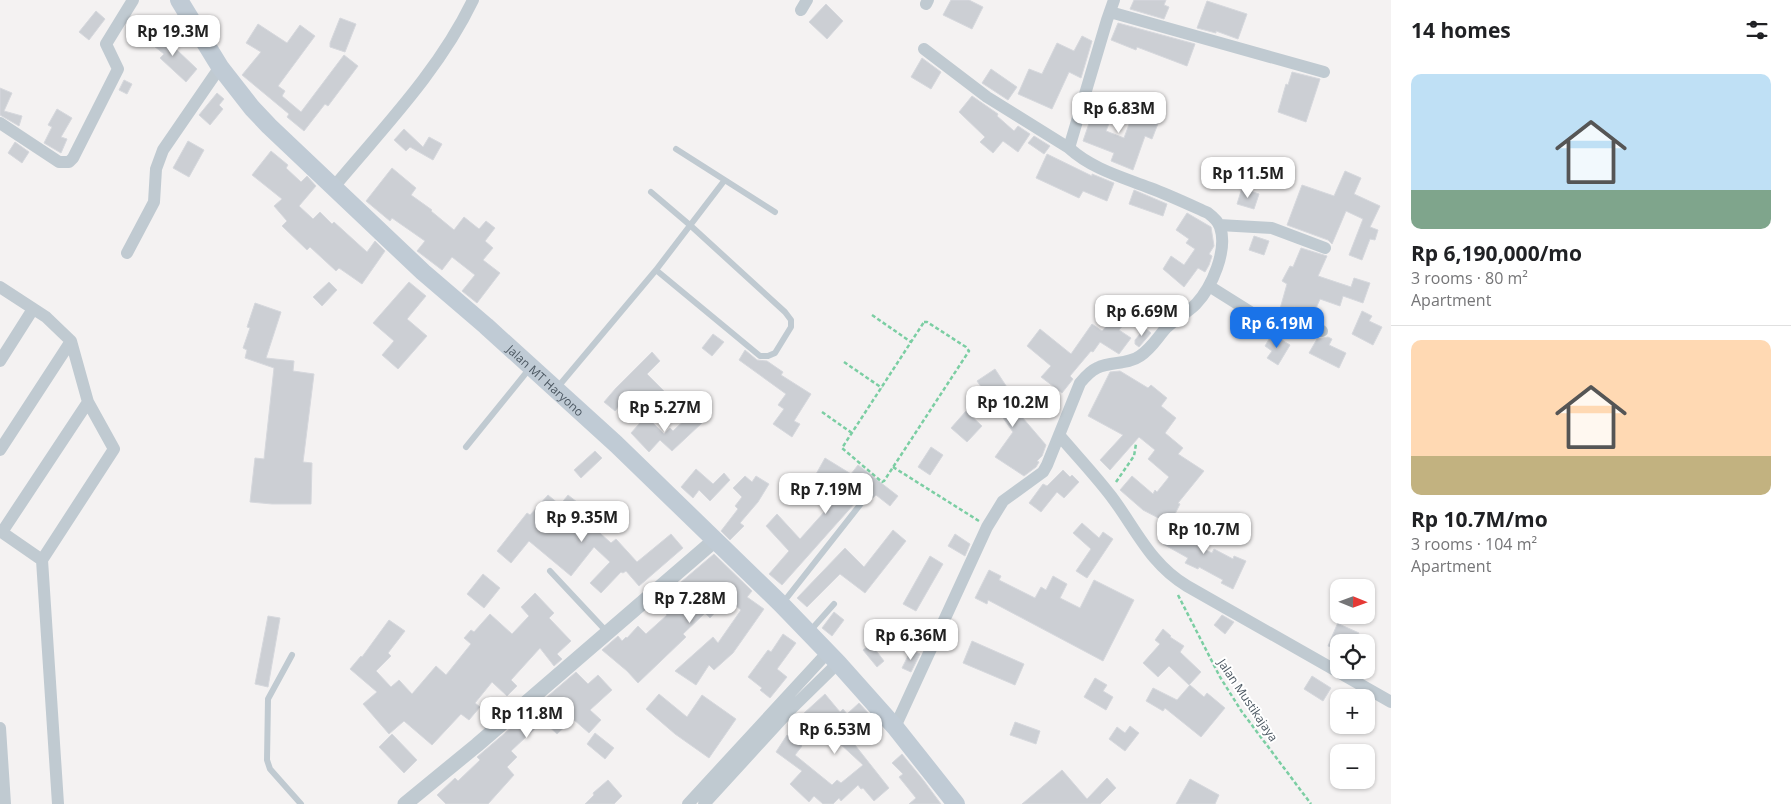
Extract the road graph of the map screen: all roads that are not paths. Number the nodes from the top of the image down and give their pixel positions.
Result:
1 (132, 0) edge
2 (179, 0) edge
3 (473, 0) edge
4 (1112, 6) edge
5 (924, 49) dead end
6 (220, 67) junction
7 (1324, 72) dead end
8 (0, 123) edge
9 (1069, 148) junction
10 (676, 149) dead end
11 (724, 181) junction
12 (333, 188) junction
13 (652, 192) dead end
14 (775, 212) dead end
15 (1220, 225) junction
16 (692, 226) junction
17 (1325, 248) dead end
18 (128, 253) dead end
19 (656, 270) junction
20 (1209, 286) junction
21 (0, 287) edge
22 (33, 309) junction
23 (1322, 332) dead end
24 (71, 341) junction
25 (0, 361) edge
26 (530, 367) junction
27 (556, 389) junction
28 (88, 402) junction
29 (1058, 435) junction
30 (466, 447) dead end
31 (0, 450) edge
32 (863, 501) dead end
33 (1, 532) edge
34 (715, 540) junction
35 (42, 560) junction
36 (550, 571) dead end
37 (781, 604) junction
38 (834, 604) dead end
39 (607, 632) junction
40 (809, 632) junction
41 (292, 655) dead end
42 (833, 657) junction
43 (1391, 702) edge
44 (0, 728) edge
45 (895, 728) junction
46 (5, 804) edge
47 (58, 804) edge
48 (301, 804) edge
49 (405, 804) edge
50 (688, 804) edge
51 (704, 804) edge
52 (956, 804) edge

1 - 8 street
2 - 6 main road, Jalan MT Haryono
3 - 12 street
4 - 7 street
4 - 9 street
5 - 9 street
6 - 12 main road, Jalan MT Haryono
6 - 18 street
9 - 15 street
10 - 11 lane
11 - 14 lane
11 - 16 lane
12 - 26 main road, Jalan MT Haryono
13 - 16 lane
15 - 17 street
15 - 20 street
16 - 19 lane
16 - 19 lane
19 - 27 lane
20 - 23 street
20 - 29 street
21 - 22 street
22 - 24 street
22 - 25 street
24 - 28 street
24 - 31 street
26 - 27 main road, Jalan MT Haryono
26 - 30 lane
27 - 34 main road, Jalan MT Haryono
28 - 33 street
28 - 35 street
29 - 43 street
29 - 45 street
32 - 37 lane
33 - 35 street
34 - 37 main road, Jalan MT Haryono
34 - 39 street
35 - 47 street
36 - 39 lane
37 - 40 main road, Jalan MT Haryono
38 - 40 lane
39 - 49 street
40 - 42 main road, Jalan MT Haryono
41 - 48 lane
42 - 45 main road, Jalan MT Haryono
42 - 50 street
42 - 51 street
44 - 46 street
45 - 52 main road, Jalan MT Haryono

